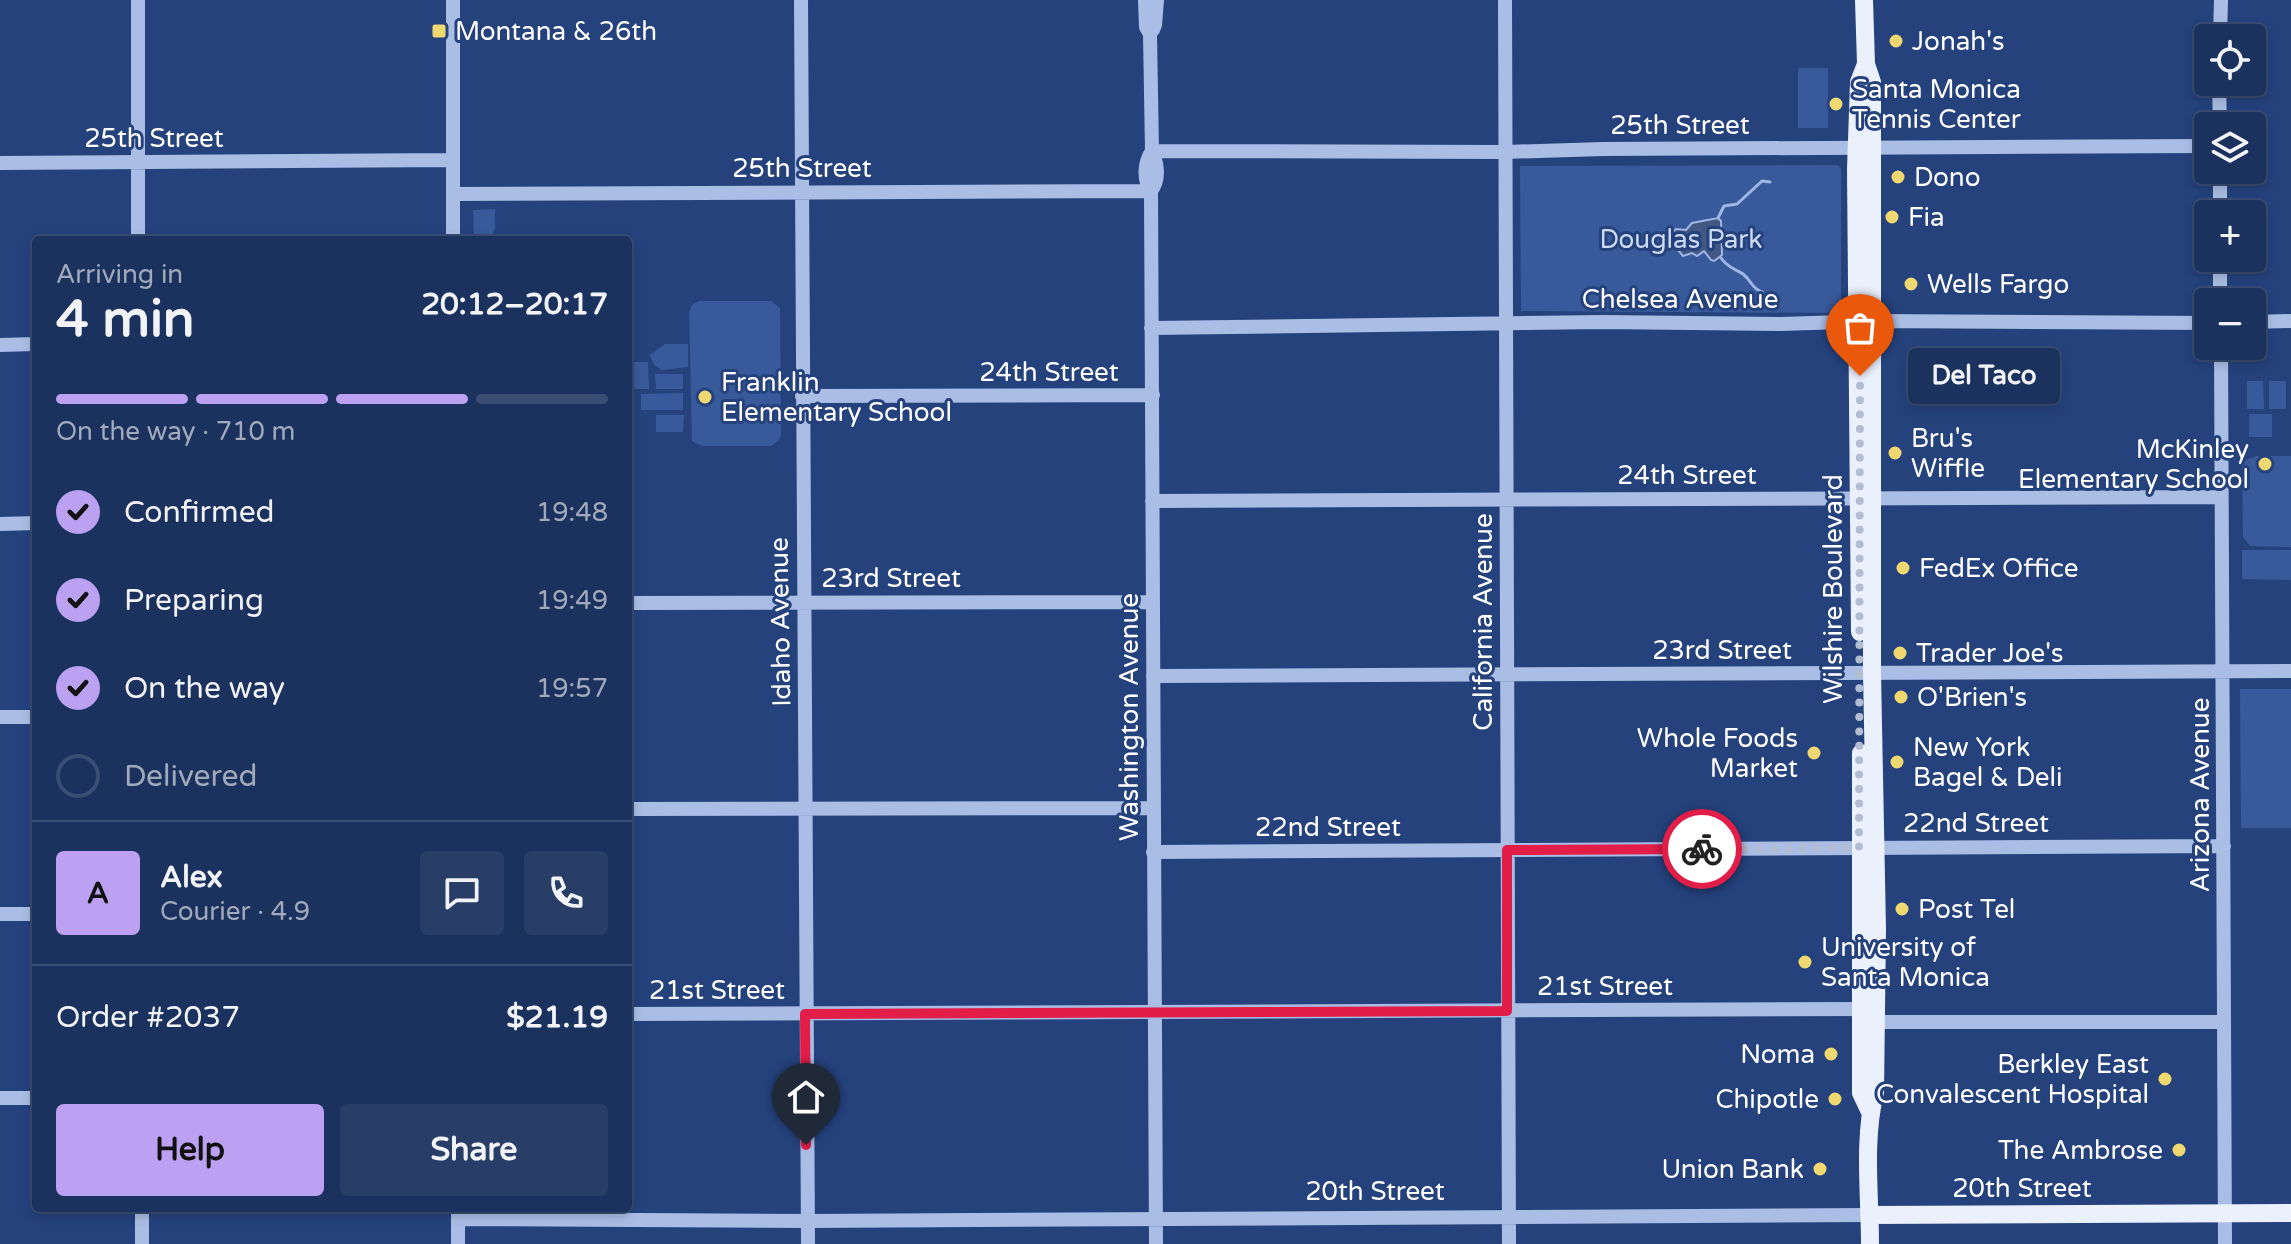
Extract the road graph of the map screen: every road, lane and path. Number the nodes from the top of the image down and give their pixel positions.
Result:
1 (138, 0) edge
2 (453, 0) edge
3 (801, 0) edge
4 (1145, 0) edge
5 (1157, 0) edge
6 (1505, 0) edge
7 (1864, 0) edge
8 (2221, 0) edge
9 (2220, 24) edge
10 (1150, 34) junction
11 (2194, 146) edge
12 (1864, 148) junction
13 (1152, 151) junction
14 (1505, 152) junction
15 (453, 160) junction
16 (0, 163) edge
17 (136, 163) junction
18 (1151, 191) junction
19 (802, 192) junction
20 (453, 194) junction
21 (138, 236) edge
22 (453, 236) edge
23 (1866, 321) junction
24 (2291, 321) edge
25 (2266, 322) edge
26 (2194, 323) edge
27 (1506, 325) junction
28 (1151, 328) junction
29 (32, 344) edge
30 (0, 345) edge
31 (2221, 360) edge
32 (1153, 395) junction
33 (802, 396) junction
34 (2221, 497) junction
35 (1865, 498) junction
36 (1506, 499) junction
37 (1152, 501) junction
38 (32, 523) edge
39 (0, 524) edge
40 (804, 602) junction
41 (1153, 602) junction
42 (632, 603) edge
43 (2223, 671) junction
44 (2291, 671) edge
45 (1866, 673) junction
46 (1507, 675) junction
47 (1153, 676) junction
48 (0, 717) edge
49 (32, 717) edge
50 (1153, 808) junction
51 (632, 809) edge
52 (804, 809) junction
53 (2224, 846) junction
54 (1867, 848) junction
55 (1507, 850) junction
56 (1153, 852) junction
57 (0, 914) edge
58 (32, 914) edge
59 (1156, 1011) junction
60 (1507, 1011) junction
61 (632, 1014) edge
62 (805, 1014) junction
63 (1871, 1022) junction
64 (2224, 1022) junction
65 (0, 1098) edge
66 (32, 1098) edge
67 (1870, 1112) junction
68 (142, 1212) edge
69 (2225, 1213) junction
70 (2291, 1213) edge
71 (458, 1214) edge
72 (1869, 1215) junction
73 (1156, 1217) junction
74 (1508, 1217) junction
75 (808, 1221) junction
76 (142, 1244) edge
77 (458, 1244) edge
78 (808, 1244) edge
79 (1156, 1244) edge
80 (1509, 1244) edge
81 (1870, 1244) edge
82 (2225, 1244) edge

1 - 17 street
2 - 15 street
3 - 19 street, Idaho Avenue
4 - 10 street, Washington Avenue
5 - 10 street, Washington Avenue
6 - 14 street, California Avenue
7 - 12 main road, Wilshire Boulevard
8 - 9 street
10 - 13 street, Washington Avenue
11 - 12 street, 25th Street
12 - 14 street, 25th Street
12 - 23 main road, Wilshire Boulevard
13 - 14 street, 25th Street
13 - 18 street, Washington Avenue
14 - 27 street, California Avenue
15 - 17 street, 25th Street
15 - 20 street
16 - 17 street, 25th Street
17 - 21 street
18 - 19 street, 25th Street
18 - 28 street, Washington Avenue
19 - 20 street, 25th Street
19 - 33 street, Idaho Avenue
20 - 22 street
23 - 26 street, Chelsea Avenue
23 - 27 street, Chelsea Avenue
23 - 35 main road, Wilshire Boulevard
24 - 25 street
27 - 28 street, Chelsea Avenue
27 - 36 street, California Avenue
28 - 32 street, Washington Avenue
29 - 30 street
31 - 34 street, Arizona Avenue
32 - 33 street, 24th Street
32 - 37 street, Washington Avenue
33 - 40 street, Idaho Avenue
34 - 35 street, 24th Street
34 - 43 street, Arizona Avenue
35 - 36 street, 24th Street
35 - 45 main road, Wilshire Boulevard
36 - 37 street, 24th Street
36 - 46 street, California Avenue
37 - 41 street, Washington Avenue
38 - 39 street
40 - 41 street, 23rd Street
40 - 42 street, 23rd Street
40 - 52 street, Idaho Avenue
41 - 47 street, Washington Avenue
43 - 44 street, 23rd Street
43 - 45 street, 23rd Street
43 - 53 street, Arizona Avenue
45 - 46 street, 23rd Street
45 - 54 main road, Wilshire Boulevard
46 - 47 street, 23rd Street
46 - 55 street, California Avenue
47 - 50 street, Washington Avenue
48 - 49 street
50 - 52 street
50 - 56 street, Washington Avenue
51 - 52 street
52 - 62 street, Idaho Avenue
53 - 54 street, 22nd Street
53 - 64 street, Arizona Avenue
54 - 55 street, 22nd Street
54 - 63 main road, Wilshire Boulevard
55 - 56 street, 22nd Street
55 - 60 street, California Avenue
56 - 59 street, Washington Avenue
57 - 58 street
59 - 60 street, 21st Street
59 - 62 street, 21st Street
59 - 73 street, Washington Avenue
60 - 63 street, 21st Street
60 - 74 street, California Avenue
61 - 62 street, 21st Street
62 - 75 street, Idaho Avenue
63 - 64 street, 21st Street
63 - 67 main road, Wilshire Boulevard
63 - 67 main road, Wilshire Boulevard
64 - 69 street, Arizona Avenue
65 - 66 street
67 - 72 main road, Wilshire Boulevard
68 - 76 street
69 - 70 main road, 20th Street
69 - 72 main road, 20th Street
69 - 82 street, Arizona Avenue
71 - 75 street, 20th Street
71 - 77 street
72 - 74 street, 20th Street
72 - 81 main road, Wilshire Boulevard
73 - 74 street, 20th Street
73 - 75 street, 20th Street
73 - 79 street, Washington Avenue
74 - 80 street, California Avenue
75 - 78 street, Idaho Avenue

